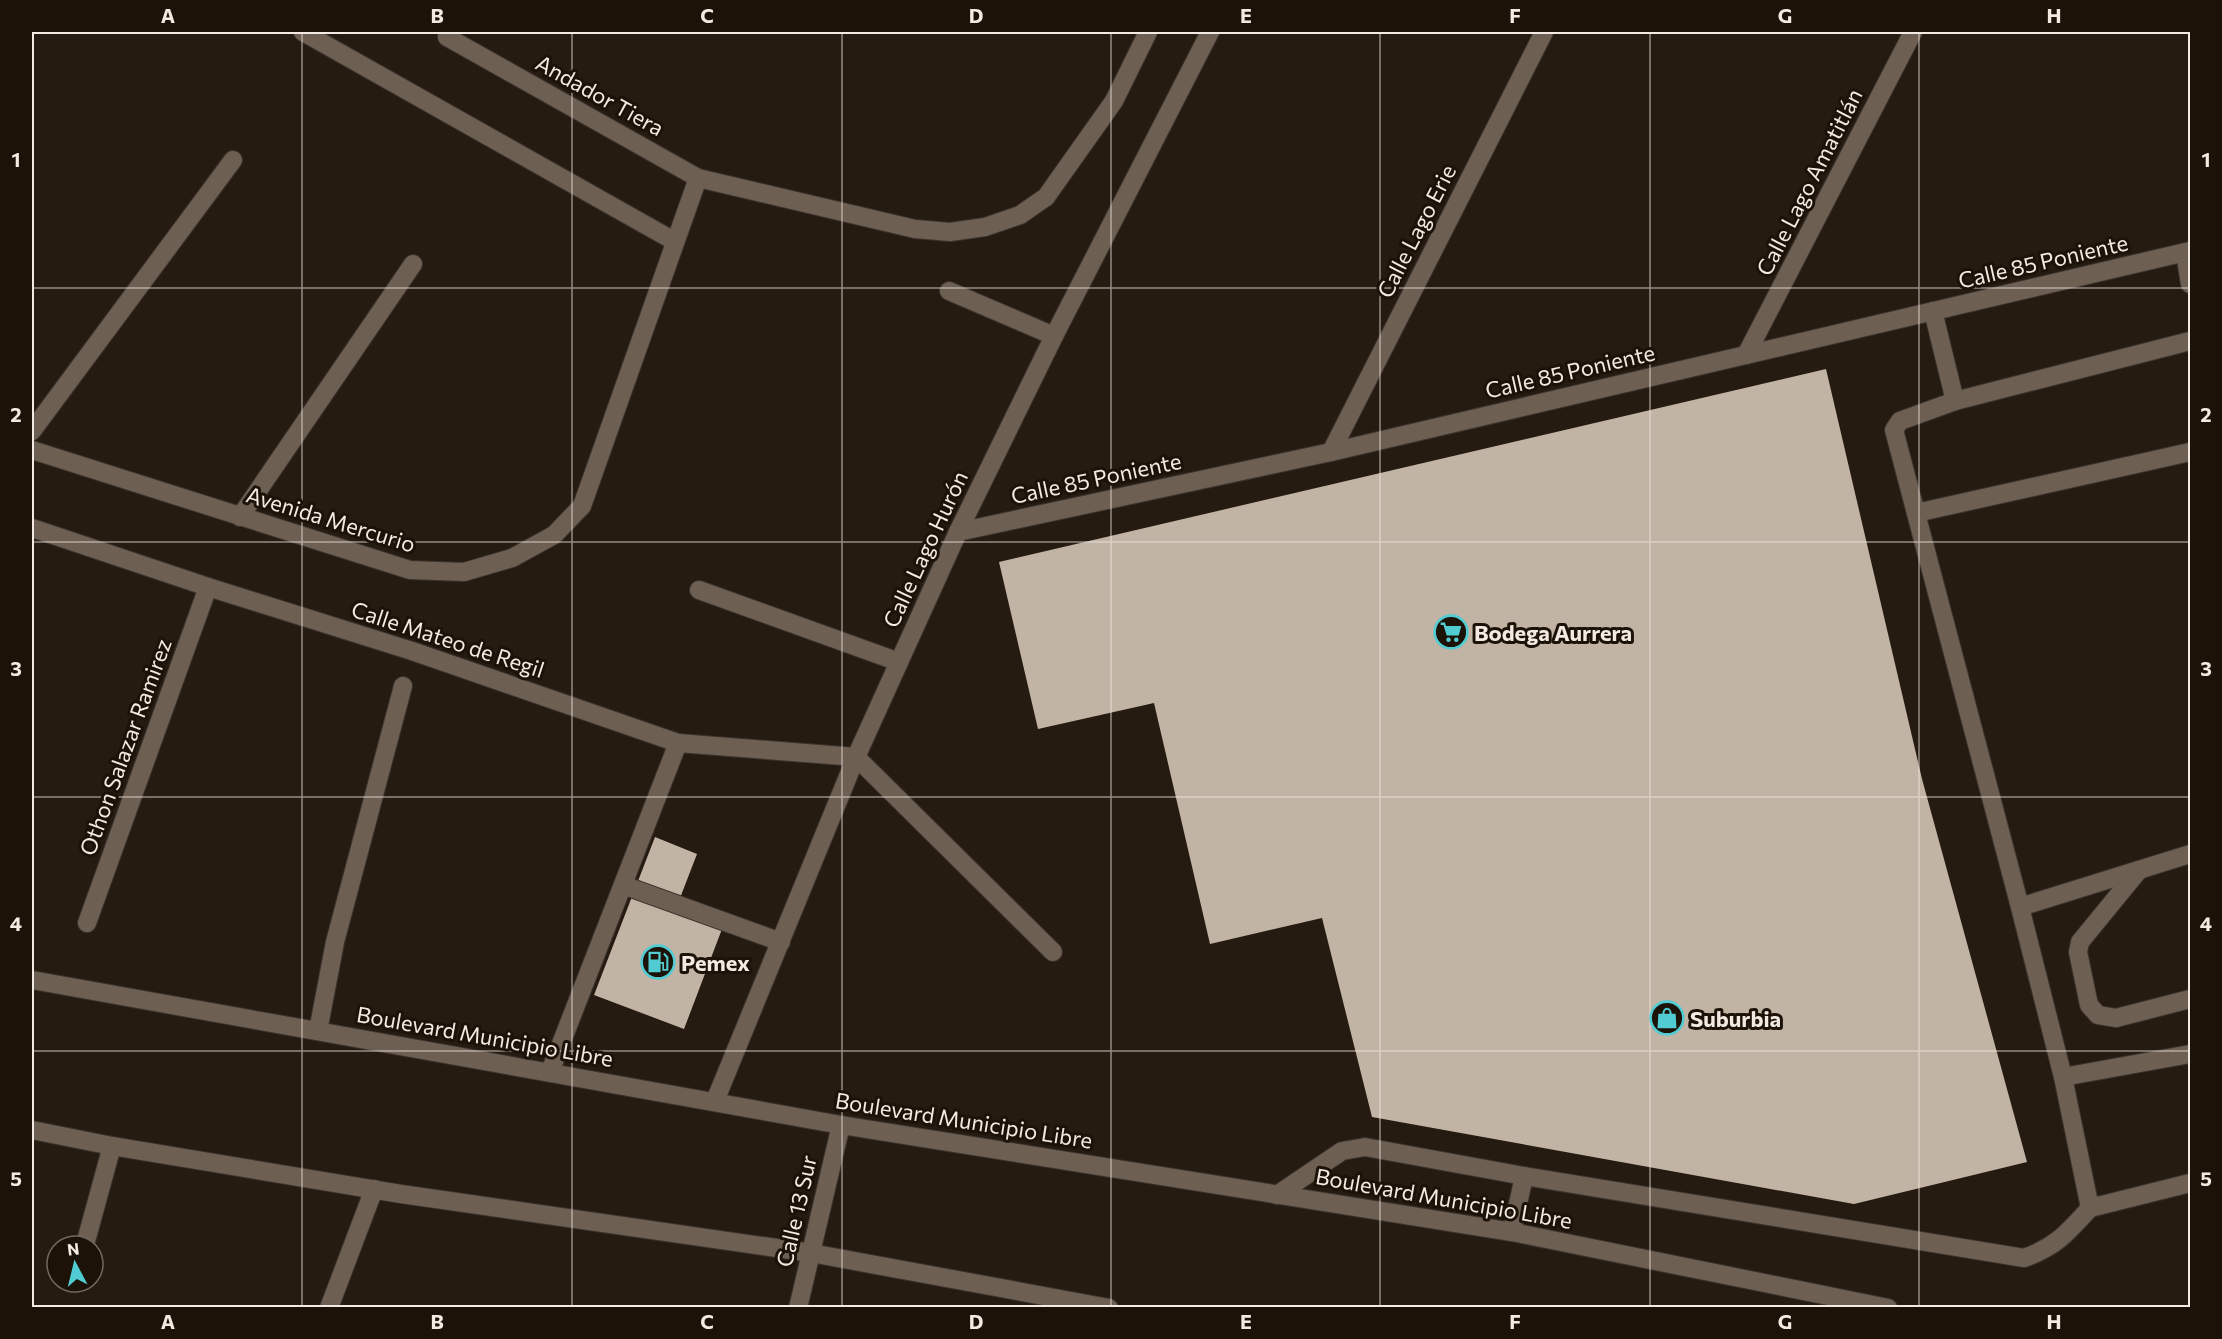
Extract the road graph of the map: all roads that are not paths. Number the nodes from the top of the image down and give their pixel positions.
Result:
1 (303, 32) edge
2 (1148, 32) edge
3 (1210, 32) edge
4 (1544, 32) edge
5 (1913, 32) edge
6 (447, 37) dead end
7 (233, 160) dead end
8 (698, 178) junction
9 (674, 241) junction
10 (2189, 249) edge
11 (413, 264) dead end
12 (2190, 284) edge
13 (949, 291) dead end
14 (1933, 311) junction
15 (1054, 336) junction
16 (2190, 341) edge
17 (1746, 355) junction
18 (1954, 401) junction
19 (32, 431) edge
20 (32, 450) edge
21 (1331, 452) junction
22 (2190, 452) edge
23 (1916, 513) junction
24 (240, 517) junction
25 (32, 528) edge
26 (958, 531) junction
27 (208, 587) junction
28 (699, 590) dead end
29 (899, 662) junction
30 (403, 687) dead end
31 (678, 743) junction
32 (856, 757) junction
33 (2190, 854) edge
34 (2139, 870) junction
35 (623, 885) junction
36 (2020, 907) junction
37 (87, 923) dead end
38 (781, 942) junction
39 (1053, 952) dead end
40 (32, 980) edge
41 (2190, 999) edge
42 (318, 1031) junction
43 (2190, 1054) edge
44 (550, 1072) junction
45 (2063, 1077) junction
46 (715, 1101) junction
47 (841, 1125) junction
48 (32, 1130) edge
49 (112, 1146) junction
50 (1524, 1176) junction
51 (2190, 1183) edge
52 (374, 1189) junction
53 (1277, 1195) junction
54 (2090, 1208) junction
55 (1512, 1232) junction
56 (88, 1234) edge
57 (811, 1253) junction
58 (329, 1308) edge
59 (798, 1308) edge
60 (1109, 1308) edge
61 (1888, 1308) edge

1 - 9 street
2 - 8 street
3 - 15 street, Calle Lago Hurón
4 - 21 street, Calle Lago Erie
5 - 17 street, Calle Lago Amatitlán
6 - 8 street, Andador Tiera
7 - 19 street
8 - 9 street, Avenida Mercurio
9 - 24 street, Avenida Mercurio
10 - 12 street
10 - 14 street, Calle 85 Poniente
11 - 24 street
13 - 15 street
14 - 17 street, Calle 85 Poniente
14 - 18 street
15 - 26 street, Calle Lago Hurón
16 - 18 street
17 - 21 street, Calle 85 Poniente
18 - 23 street
20 - 24 street, Avenida Mercurio
21 - 26 street, Calle 85 Poniente
22 - 23 street
23 - 36 street
25 - 27 street, Calle Mateo de Regil
26 - 29 street, Calle Lago Hurón
27 - 31 street, Calle Mateo de Regil
27 - 37 street, Othon Salazar Ramirez
28 - 29 street
29 - 32 street, Calle Lago Hurón
30 - 42 street
31 - 32 street, Calle Mateo de Regil
31 - 35 street
32 - 38 street, Calle Lago Hurón
32 - 39 street
33 - 34 street
34 - 36 street
34 - 41 street
35 - 38 street
35 - 44 street
36 - 45 street
38 - 46 street, Calle Lago Hurón
40 - 42 street, Boulevard Municipio Libre
42 - 44 street, Boulevard Municipio Libre
43 - 45 street
44 - 46 street, Boulevard Municipio Libre
45 - 54 street
46 - 47 street, Boulevard Municipio Libre
47 - 53 street, Boulevard Municipio Libre
47 - 57 street, Calle 13 Sur
48 - 49 street
49 - 52 street
49 - 56 street
50 - 53 street
50 - 54 street
50 - 55 street
51 - 54 street
52 - 57 street
52 - 58 street
53 - 55 street, Boulevard Municipio Libre
55 - 61 street, Boulevard Municipio Libre
57 - 59 street, Calle 13 Sur
57 - 60 street

